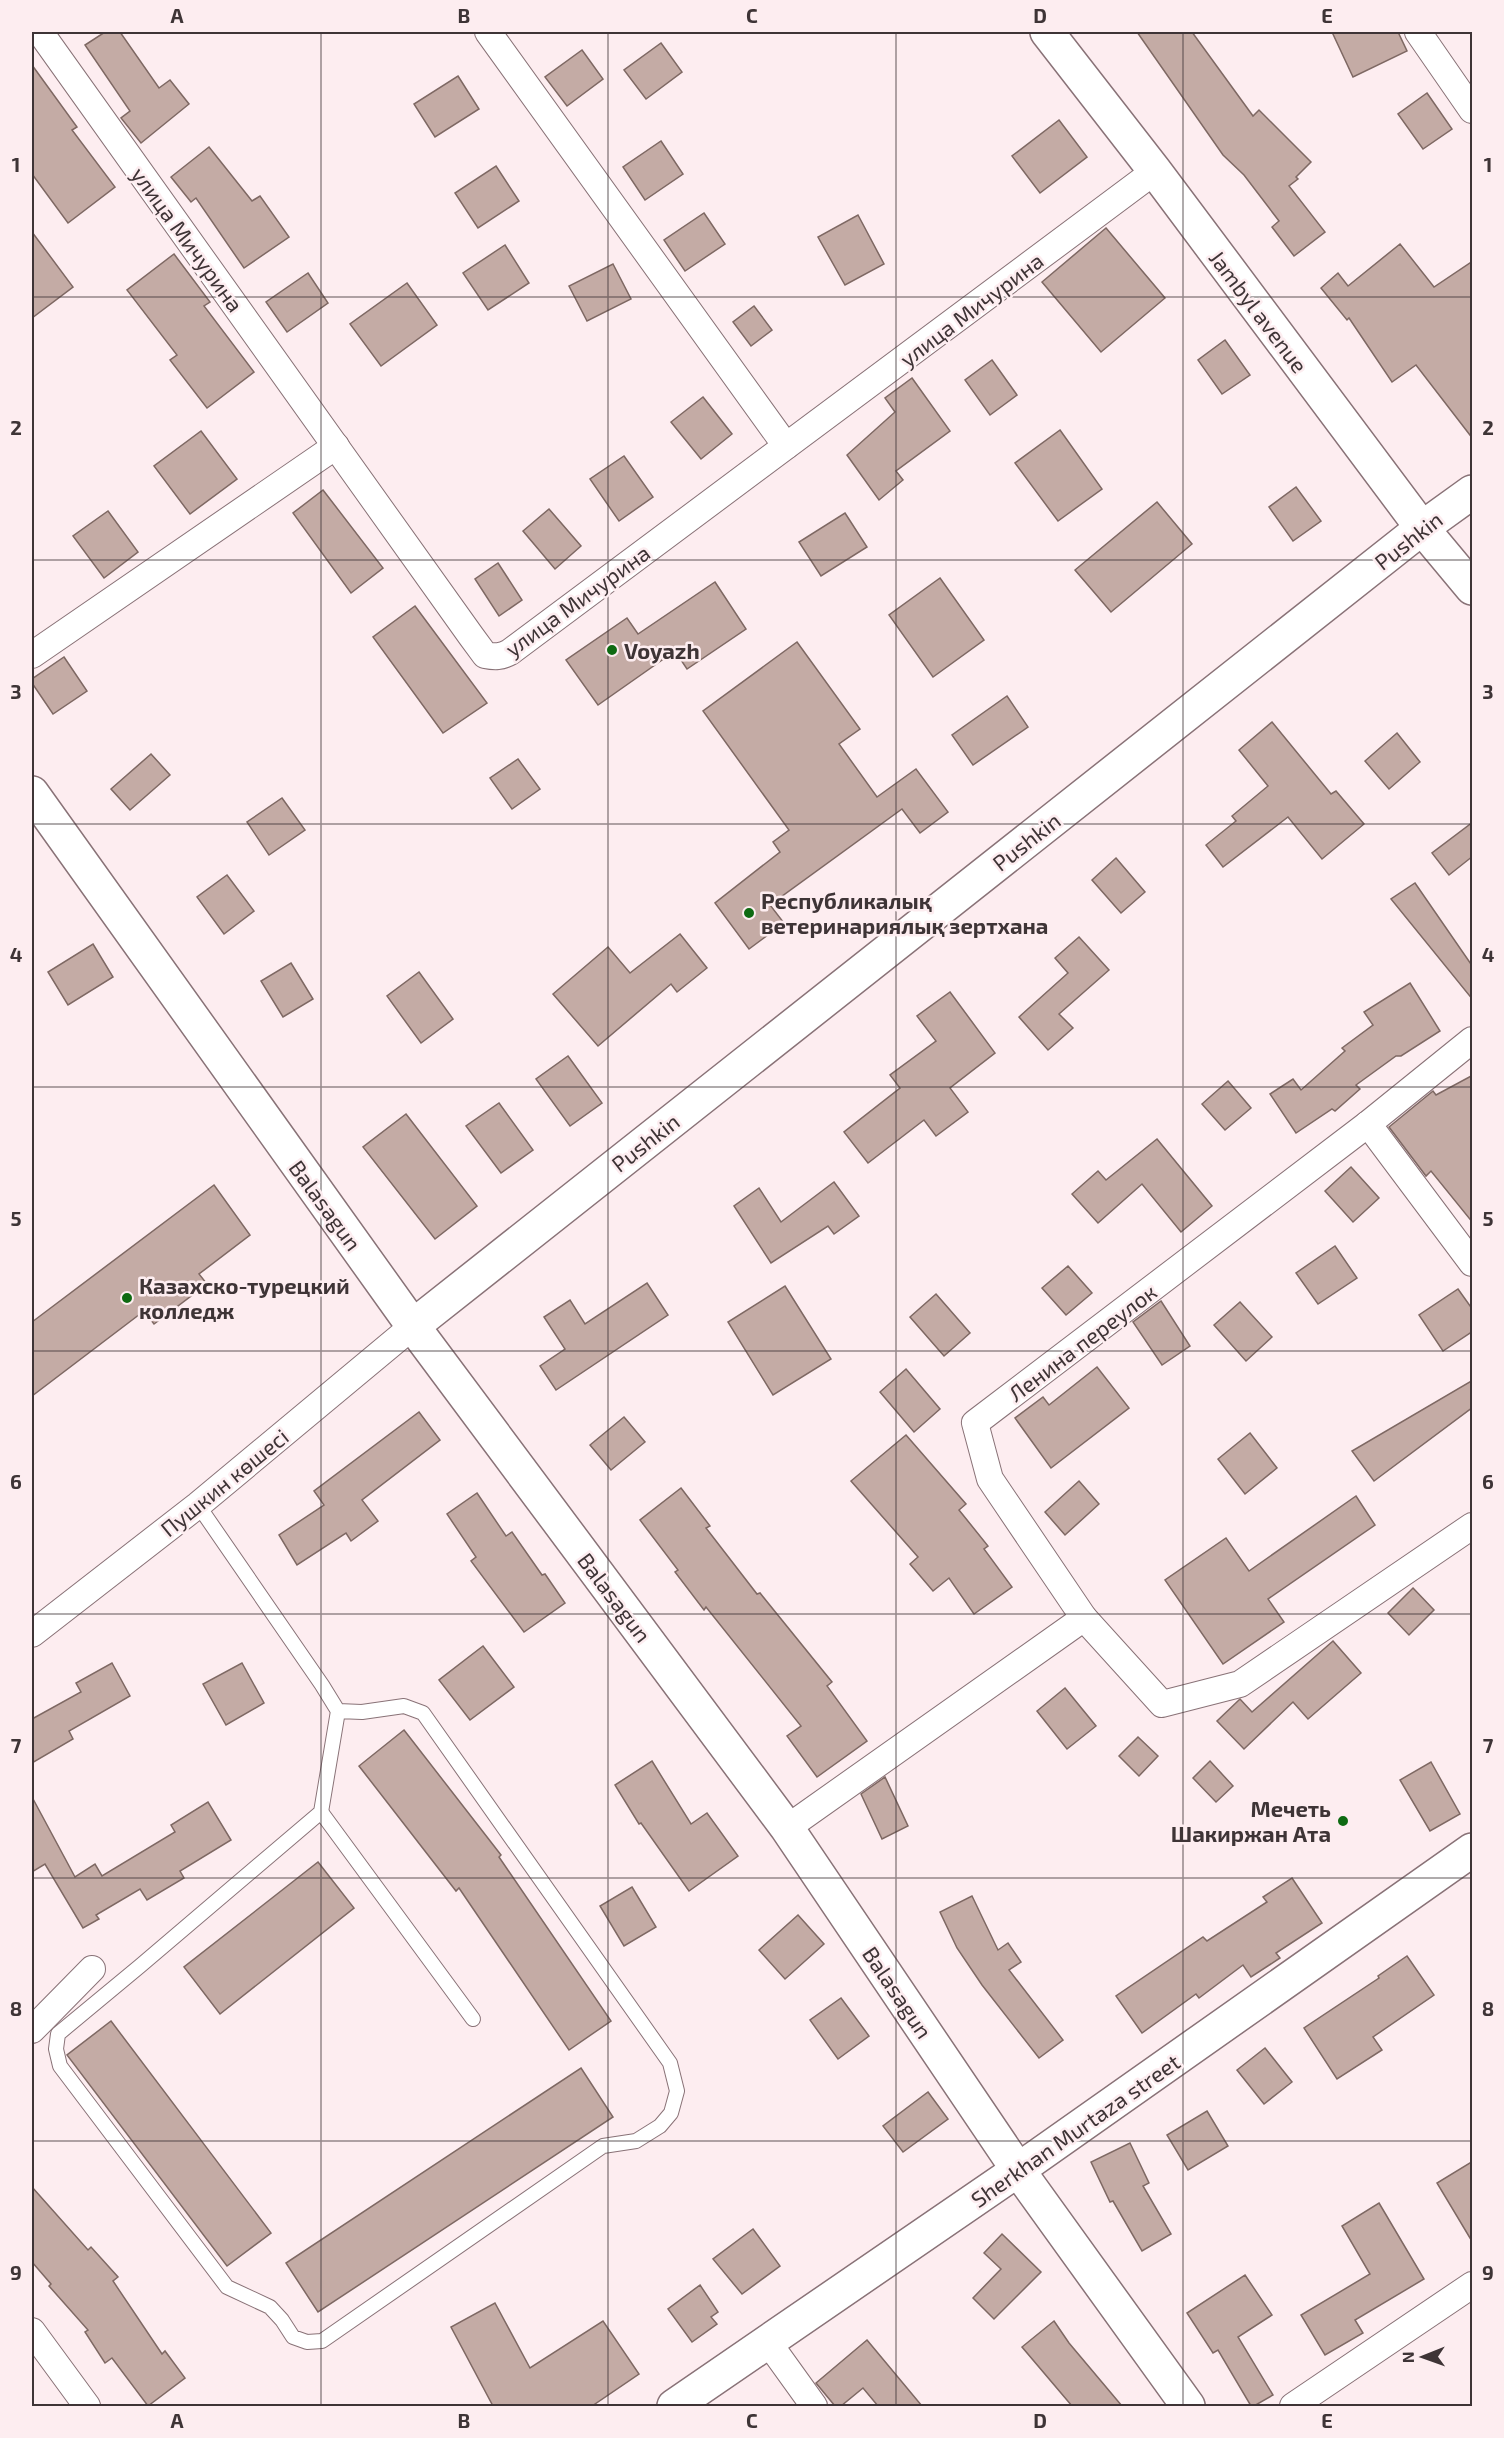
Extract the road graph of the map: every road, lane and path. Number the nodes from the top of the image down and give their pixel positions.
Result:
1 (40, 32) edge
2 (488, 32) edge
3 (1047, 32) edge
4 (1418, 32) edge
5 (1473, 110) edge
6 (1155, 171) junction
7 (336, 446) junction
8 (786, 446) junction
9 (1473, 492) edge
10 (1422, 528) junction
11 (1473, 588) edge
12 (32, 655) edge
13 (32, 794) edge
14 (1473, 1040) edge
15 (1368, 1124) junction
16 (1473, 1263) edge
17 (413, 1326) junction
18 (198, 1505) junction
19 (1473, 1526) edge
20 (1084, 1618) junction
21 (32, 1634) edge
22 (338, 1711) junction
23 (321, 1812) junction
24 (787, 1828) junction
25 (1473, 1850) edge
26 (92, 1969) dead end
27 (473, 2019) dead end
28 (32, 2030) edge
29 (1018, 2170) junction
30 (1473, 2285) edge
31 (32, 2331) edge
32 (768, 2342) junction
33 (685, 2403) edge
34 (87, 2406) edge
35 (814, 2406) edge
36 (1188, 2406) edge
37 (1293, 2406) edge

1 - 7 street, улица Мичурина
2 - 8 street
3 - 6 street, Jambyl avenue
4 - 5 street
6 - 8 street, улица Мичурина
6 - 10 street, Jambyl avenue
7 - 8 street, улица Мичурина
7 - 12 street
9 - 10 street, Pushkin
10 - 11 street, Jambyl avenue
10 - 17 street, Pushkin
13 - 17 street, Balasagun
14 - 15 street, Ленина переулок
15 - 16 street
15 - 20 street, Ленина переулок
17 - 18 street, Пушкин көшесі
17 - 24 street, Balasagun
18 - 21 street, Пушкин көшесі
18 - 22 lane
19 - 20 street, Ленина переулок
20 - 24 street
22 - 23 lane
22 - 23 lane
23 - 27 lane
24 - 29 street, Balasagun
25 - 29 street, Sherkhan Murtaza street
26 - 28 street
29 - 32 street, Sherkhan Murtaza street
29 - 36 street, Balasagun
30 - 37 street
31 - 34 street
32 - 33 street, Sherkhan Murtaza street
32 - 35 street

